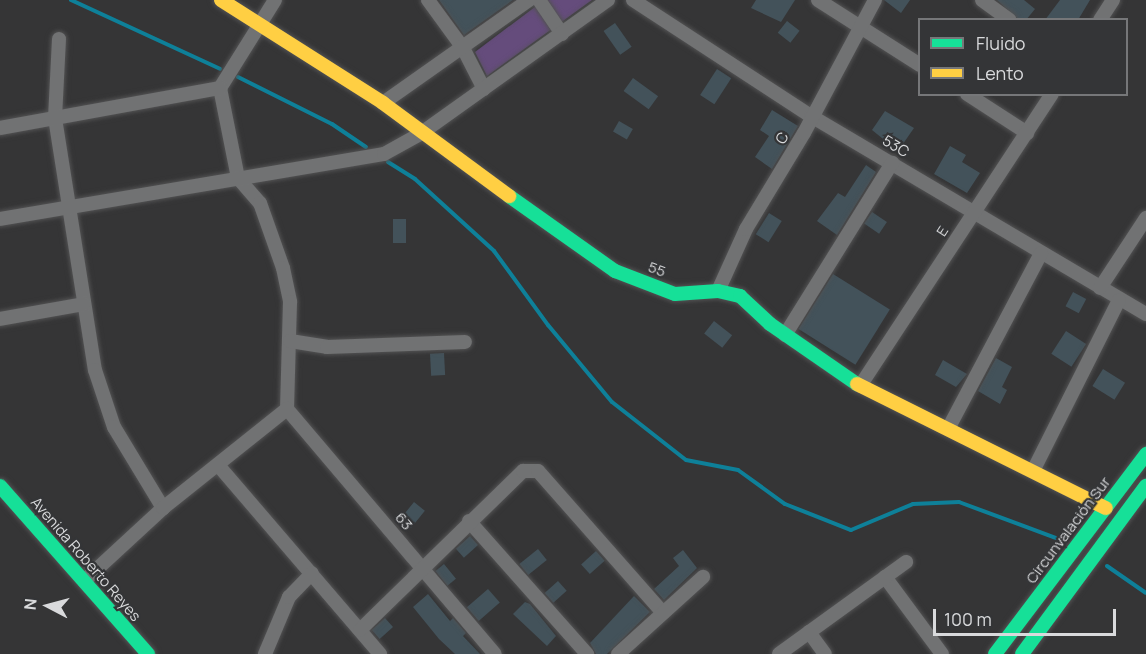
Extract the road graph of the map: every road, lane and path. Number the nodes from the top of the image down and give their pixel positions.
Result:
1 (221, 0) edge
2 (275, 0) edge
3 (428, 0) edge
4 (529, 0) edge
5 (538, 0) edge
6 (608, 0) edge
7 (633, 0) edge
8 (818, 0) edge
9 (875, 0) edge
10 (982, 0) edge
11 (1113, 0) edge
12 (1007, 18) edge
13 (1101, 18) edge
14 (260, 21) junction
15 (860, 27) junction
16 (562, 34) junction
17 (59, 39) dead end
18 (463, 48) junction
19 (918, 64) edge
20 (220, 88) junction
21 (484, 89) junction
22 (969, 96) edge
23 (1051, 96) edge
24 (383, 103) junction
25 (811, 116) junction
26 (55, 118) junction
27 (0, 128) edge
28 (1027, 132) junction
29 (420, 134) junction
30 (892, 163) junction
31 (238, 178) junction
32 (70, 208) junction
33 (974, 213) junction
34 (1146, 218) edge
35 (0, 219) edge
36 (1041, 253) junction
37 (1100, 288) junction
38 (718, 291) junction
39 (1119, 300) junction
40 (84, 304) junction
41 (1146, 314) edge
42 (0, 319) edge
43 (785, 335) junction
44 (290, 341) junction
45 (465, 342) dead end
46 (860, 386) junction
47 (287, 409) junction
48 (948, 429) junction
49 (1146, 454) edge
50 (218, 465) junction
51 (1033, 471) junction
52 (0, 486) edge
53 (1146, 486) edge
54 (163, 508) junction
55 (1106, 508) junction
56 (469, 521) junction
57 (906, 562) dead end
58 (422, 568) junction
59 (312, 573) junction
60 (703, 577) dead end
61 (885, 577) junction
62 (84, 581) junction
63 (663, 613) junction
64 (360, 630) junction
65 (809, 632) junction
66 (148, 654) edge
67 (265, 654) edge
68 (380, 654) edge
69 (495, 654) edge
70 (587, 654) edge
71 (618, 654) edge
72 (779, 654) edge
73 (825, 654) edge
74 (942, 654) edge
75 (995, 654) edge
76 (1022, 654) edge

1 - 14 main road, 55
2 - 14 street
3 - 18 street
4 - 18 street
5 - 16 street
6 - 16 street
7 - 25 street, 53C
8 - 15 street
9 - 15 street, C
10 - 12 street
11 - 13 street
14 - 20 street
14 - 24 main road, 55
15 - 19 street
15 - 25 street, C
16 - 21 street
17 - 26 street
18 - 21 street
18 - 24 street
20 - 26 street
20 - 31 street
21 - 29 street
22 - 28 street
23 - 28 street, E
24 - 29 main road, 55
25 - 30 street, 53C
25 - 38 street, C
26 - 27 street
26 - 32 street
28 - 33 street, E
29 - 31 street
29 - 38 main road, 55
30 - 33 street, 53C
30 - 43 street
31 - 32 street
31 - 44 street
32 - 35 street
32 - 40 street
33 - 36 street, 53C
33 - 46 street, E
34 - 37 street
36 - 37 street, 53C
36 - 48 street
37 - 39 street, 53C
38 - 43 main road, 55
39 - 41 street, 53C
39 - 51 street
40 - 42 street
40 - 54 street
43 - 46 main road, 55
44 - 45 street
44 - 47 street
46 - 48 main road, 55
47 - 50 street
47 - 58 street, 63
48 - 51 main road, 55
49 - 55 main road, Circunvalación Sur
50 - 54 street
50 - 59 street
51 - 55 main road, 55
52 - 62 main road, Avenida Roberto Reyes
53 - 76 main road
54 - 62 street
55 - 75 main road, Circunvalación Sur
56 - 58 street
56 - 63 street
56 - 70 street
57 - 61 street
58 - 64 street
58 - 69 street, 63
59 - 64 street
59 - 67 street
60 - 63 street
61 - 65 street
61 - 74 street
62 - 66 main road, Avenida Roberto Reyes
63 - 71 street
64 - 68 street
65 - 72 street
65 - 73 street

